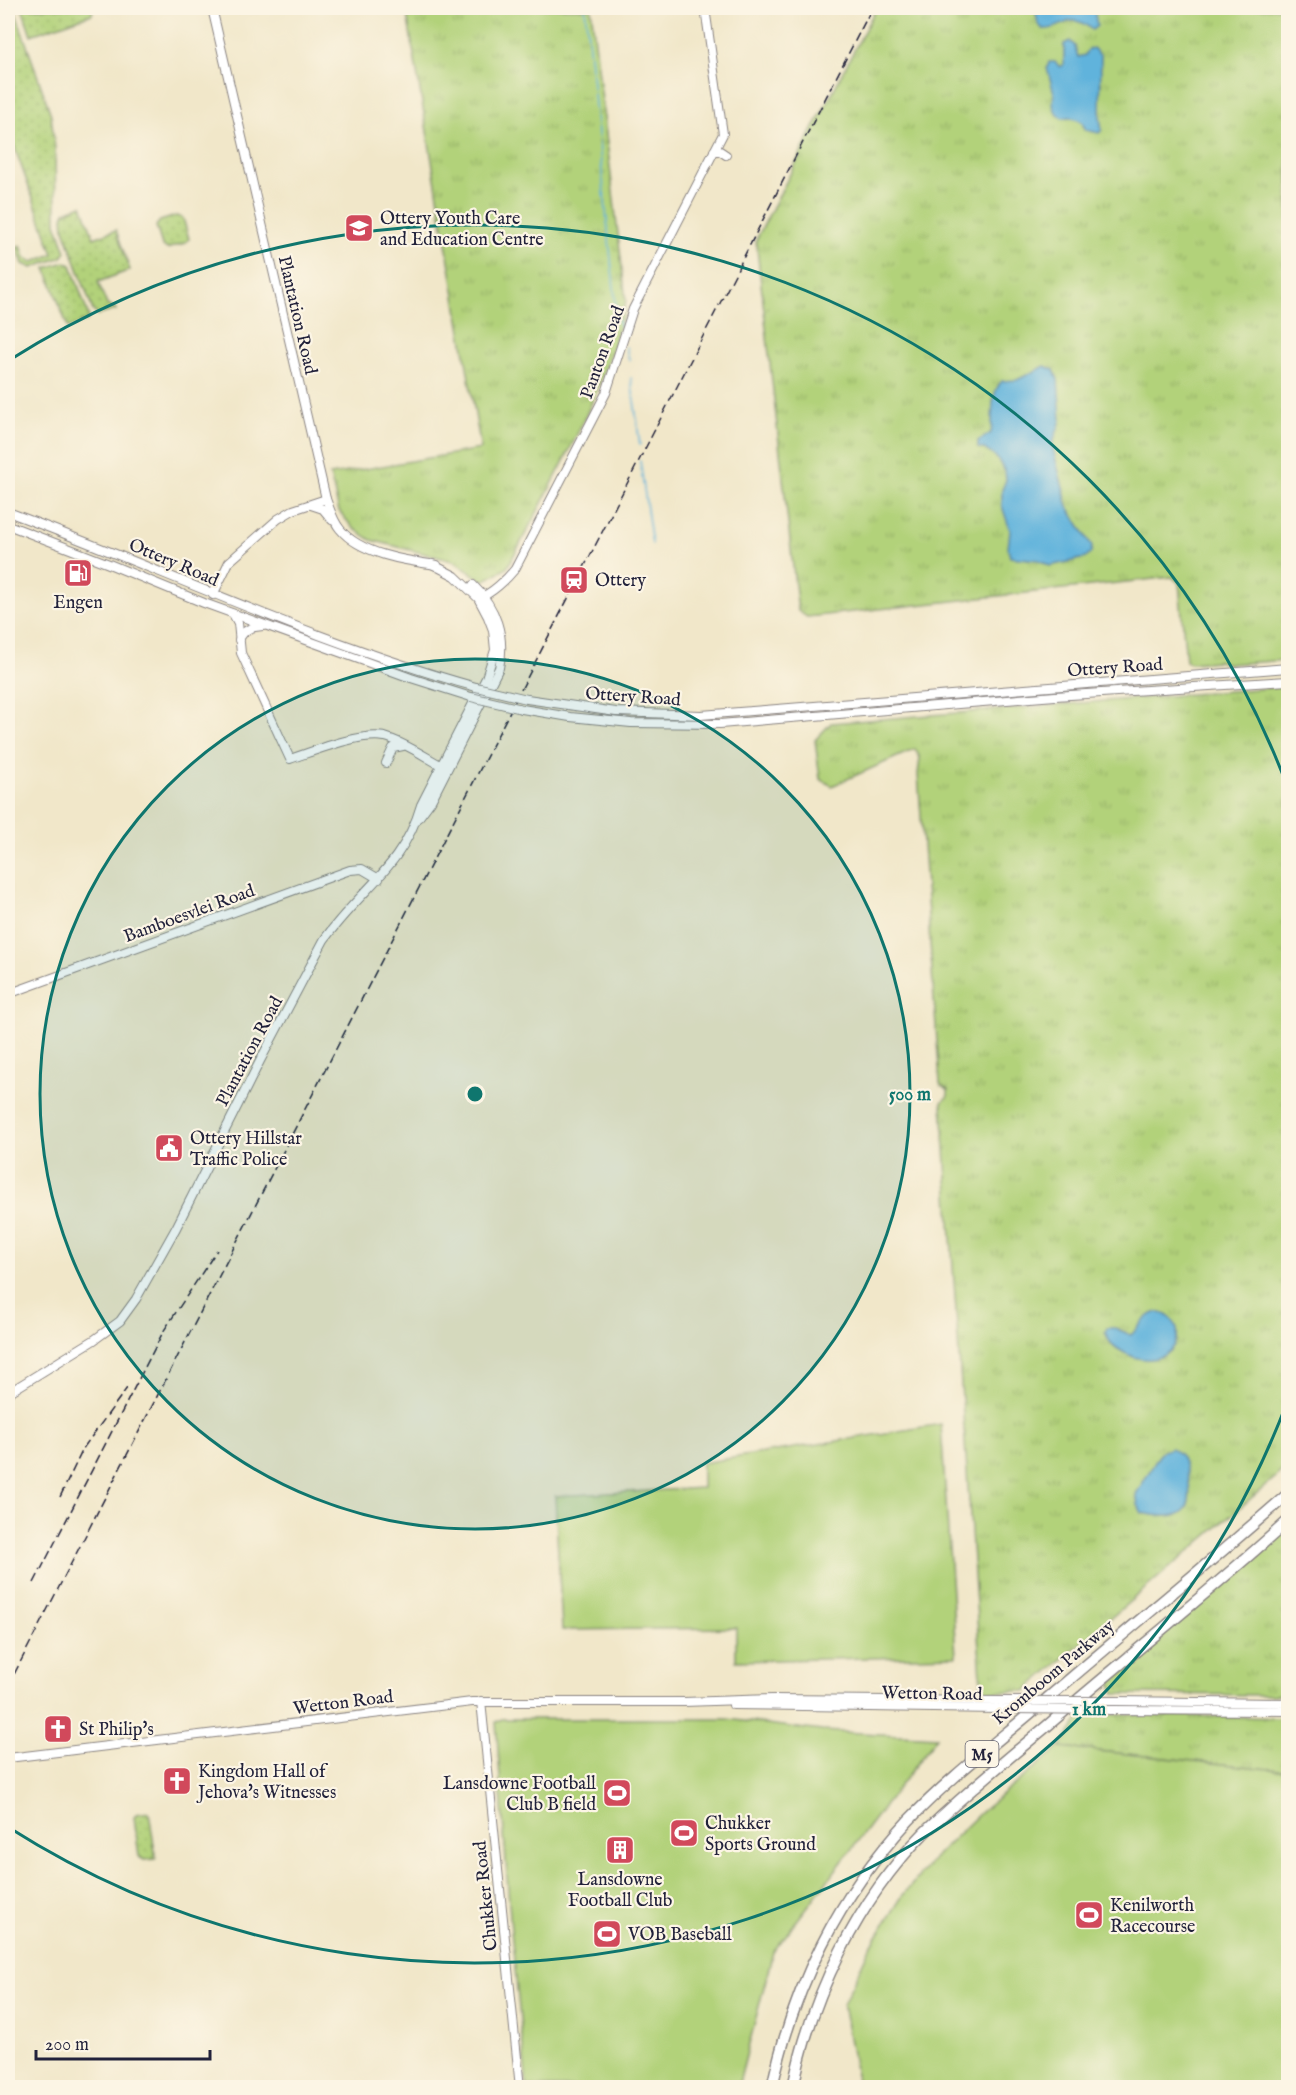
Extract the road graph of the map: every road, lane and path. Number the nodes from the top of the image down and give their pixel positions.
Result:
1 (212, 8) edge
2 (705, 8) edge
3 (714, 152) junction
4 (726, 156) dead end
5 (326, 499) junction
6 (306, 505) junction
7 (8, 512) edge
8 (8, 525) edge
9 (336, 525) junction
10 (432, 564) junction
11 (470, 582) junction
12 (496, 586) junction
13 (213, 595) junction
14 (481, 598) junction
15 (233, 614) junction
16 (267, 626) junction
17 (239, 642) junction
18 (1288, 668) edge
19 (1288, 681) edge
20 (404, 746) junction
21 (386, 763) dead end
22 (444, 768) junction
23 (379, 879) junction
24 (8, 994) edge
25 (8, 1393) edge
26 (1288, 1494) edge
27 (1288, 1521) edge
28 (481, 1701) junction
29 (1288, 1703) edge
30 (1113, 1706) junction
31 (1288, 1711) edge
32 (10, 1758) edge
33 (520, 2088) edge
34 (772, 2088) edge
35 (793, 2088) edge

1 - 5 main road, Plantation Road
2 - 3 main road, Panton Road
3 - 4 main road
3 - 12 main road, Panton Road
5 - 6 main road
5 - 9 main road, Plantation Road
6 - 9 main road
6 - 13 main road
7 - 13 main road, Ottery Road
8 - 15 main road, Ottery Road
9 - 10 main road, Plantation Road
10 - 11 main road, Plantation Road
10 - 14 main road, Plantation Road
11 - 12 main road
11 - 14 main road, Plantation Road
12 - 14 main road, Panton Road
13 - 18 main road, Ottery Road, bridge
14 - 22 main road, Plantation Road
15 - 16 main road, Ottery Road
15 - 17 main road
16 - 17 main road
16 - 19 main road, Ottery Road, bridge
17 - 20 main road
20 - 21 main road
20 - 22 main road
22 - 23 main road, Plantation Road
23 - 24 main road, Bamboesvlei Road
23 - 25 main road, Plantation Road
26 - 34 highway, Kromboom Parkway / M5
27 - 35 highway, Kromboom Parkway / M5
28 - 30 main road, Wetton Road, bridge
28 - 32 main road, Wetton Road
28 - 33 main road, Chukker Road
29 - 30 main road, Wetton Road
30 - 31 main road, Wetton Road

